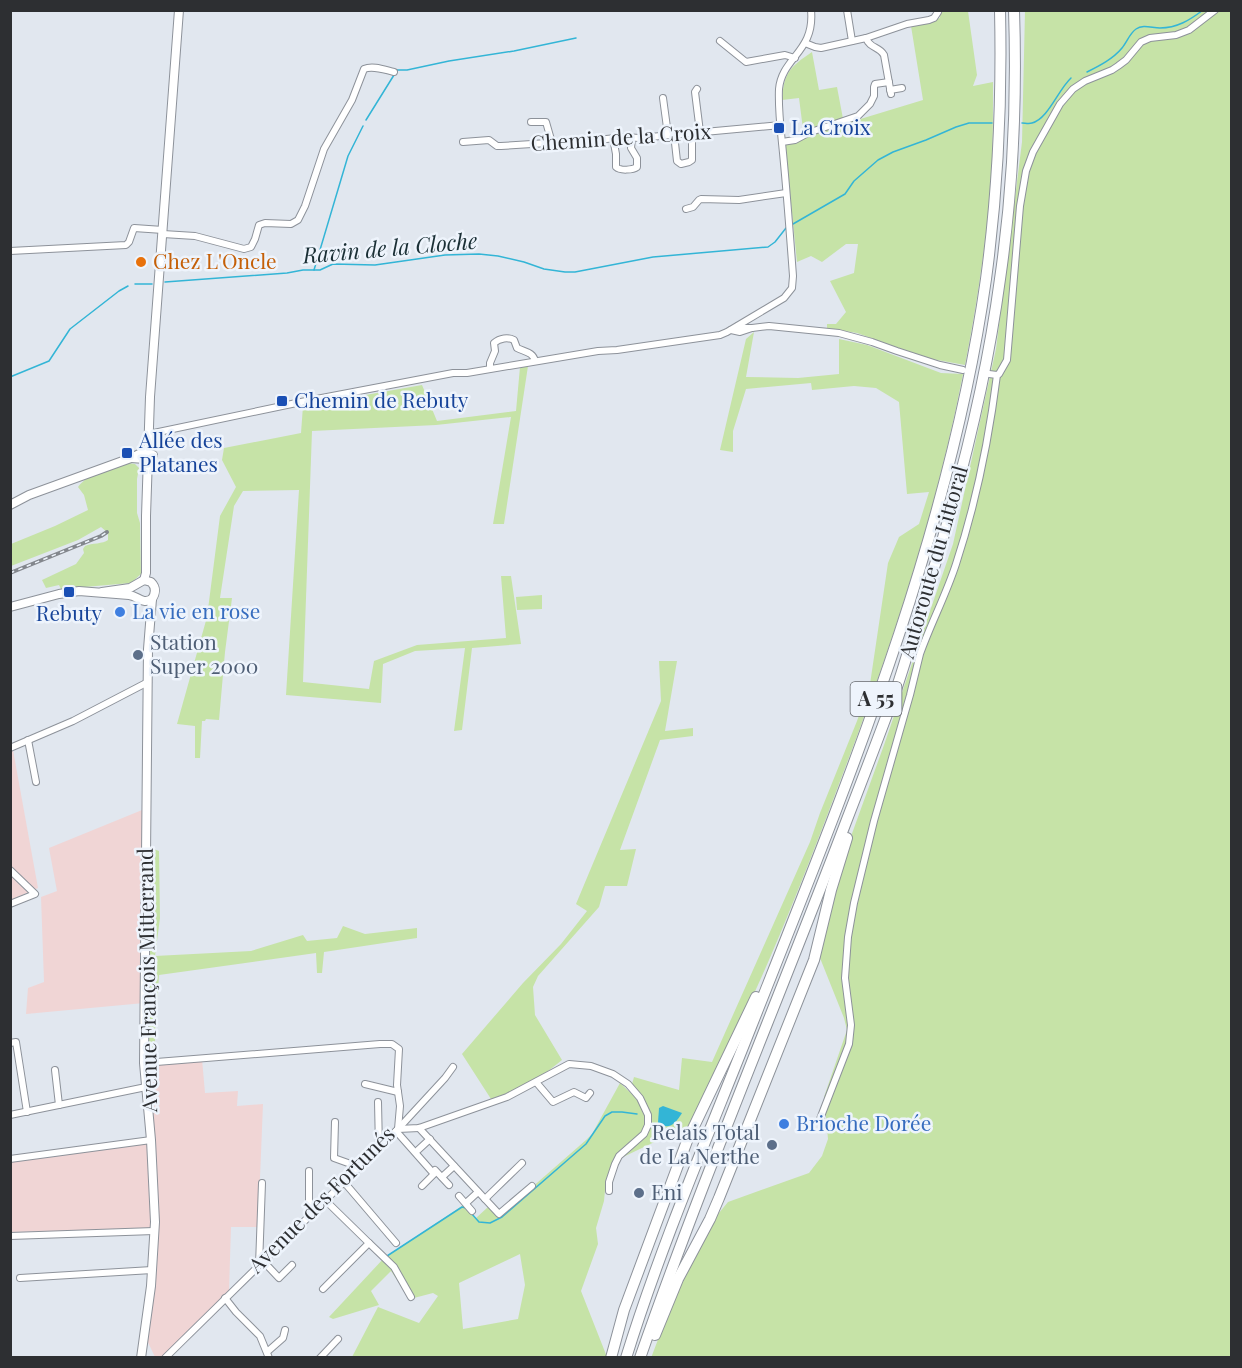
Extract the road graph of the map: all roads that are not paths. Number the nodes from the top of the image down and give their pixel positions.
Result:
1 (179, 10) edge
2 (811, 10) edge
3 (847, 10) edge
4 (1000, 10) edge
5 (1014, 10) edge
6 (1215, 10) edge
7 (938, 12) edge
8 (866, 38) junction
9 (720, 41) dead end
10 (852, 41) junction
11 (805, 43) junction
12 (795, 57) junction
13 (394, 72) dead end
14 (889, 82) junction
15 (902, 88) dead end
16 (698, 89) dead end
17 (663, 98) dead end
18 (531, 122) dead end
19 (781, 126) junction
20 (700, 132) junction
21 (692, 133) junction
22 (671, 135) junction
23 (613, 138) junction
24 (632, 138) junction
25 (463, 142) dead end
26 (782, 142) junction
27 (552, 143) junction
28 (786, 193) junction
29 (686, 209) dead end
30 (163, 232) junction
31 (10, 251) edge
32 (738, 326) junction
33 (752, 328) junction
34 (730, 330) junction
35 (535, 361) junction
36 (490, 368) junction
37 (963, 370) dead end
38 (151, 433) junction
39 (150, 455) junction
40 (10, 505) edge
41 (144, 582) junction
42 (102, 592) junction
43 (139, 599) junction
44 (152, 599) junction
45 (10, 608) edge
46 (148, 649) junction
47 (148, 682) junction
48 (896, 688) junction
49 (28, 740) junction
50 (10, 747) edge
51 (36, 782) dead end
52 (823, 843) junction
53 (10, 870) edge
54 (10, 904) edge
55 (10, 1043) edge
56 (144, 1063) junction
57 (453, 1067) dead end
58 (55, 1070) dead end
59 (536, 1082) junction
60 (365, 1084) dead end
61 (146, 1087) junction
62 (398, 1092) junction
63 (590, 1093) dead end
64 (378, 1102) dead end
65 (59, 1105) junction
66 (27, 1112) junction
67 (10, 1115) edge
68 (820, 1119) dead end
69 (335, 1122) dead end
70 (419, 1128) junction
71 (397, 1130) junction
72 (151, 1140) junction
73 (430, 1140) junction
74 (411, 1144) dead end
75 (379, 1148) junction
76 (418, 1150) junction
77 (425, 1158) dead end
78 (10, 1159) edge
79 (522, 1163) dead end
80 (454, 1166) junction
81 (359, 1167) junction
82 (435, 1170) dead end
83 (309, 1171) dead end
84 (442, 1177) junction
85 (344, 1182) junction
86 (262, 1183) dead end
87 (449, 1185) dead end
88 (422, 1186) dead end
89 (532, 1186) dead end
90 (609, 1191) dead end
91 (478, 1192) junction
92 (459, 1196) dead end
93 (485, 1199) junction
94 (325, 1200) junction
95 (466, 1203) junction
96 (472, 1211) dead end
97 (309, 1215) junction
98 (154, 1231) junction
99 (10, 1236) edge
100 (369, 1243) junction
101 (396, 1243) dead end
102 (261, 1263) junction
103 (292, 1265) dead end
104 (152, 1270) junction
105 (20, 1278) dead end
106 (323, 1289) dead end
107 (411, 1297) dead end
108 (225, 1298) junction
109 (285, 1330) dead end
110 (338, 1339) dead end
111 (268, 1355) edge
112 (141, 1358) edge
113 (165, 1358) edge
114 (320, 1358) edge
115 (612, 1358) edge
116 (626, 1358) edge
117 (640, 1358) edge
118 (646, 1358) edge

1 - 30 main road
2 - 11 street
3 - 10 street
4 - 52 highway, Autoroute du Littoral / A 55
5 - 48 highway, Autoroute du Littoral / A 55
6 - 68 street
7 - 8 street
8 - 10 street
8 - 14 street
9 - 12 street
10 - 11 street
11 - 12 street
12 - 19 street
13 - 30 street
14 - 15 street
14 - 26 street
16 - 20 street
17 - 22 street
18 - 27 street
19 - 20 street, Chemin de la Croix
19 - 26 street
20 - 21 street, Chemin de la Croix
21 - 22 street, Chemin de la Croix
21 - 22 street
22 - 24 street, Chemin de la Croix
23 - 24 street, Chemin de la Croix
23 - 24 street
23 - 27 street, Chemin de la Croix
25 - 27 street, Chemin de la Croix
26 - 28 street
28 - 29 street
28 - 32 street
30 - 31 street
30 - 38 main road
32 - 33 street
32 - 34 street
33 - 34 street
33 - 37 street
34 - 35 street
35 - 36 street
35 - 36 street
36 - 38 street
38 - 39 main road
39 - 40 main road
39 - 41 main road
41 - 42 main road
41 - 43 main road
41 - 44 main road
42 - 43 main road
42 - 45 main road
43 - 44 main road
43 - 46 main road
44 - 46 main road
46 - 47 main road, Avenue François Mitterrand
47 - 49 street
47 - 56 main road, Avenue François Mitterrand
48 - 117 highway, Autoroute du Littoral / A 55
48 - 118 highway
49 - 50 street
49 - 51 street
52 - 115 highway
52 - 116 highway, Autoroute du Littoral / A 55
53 - 54 street
55 - 66 street
56 - 61 main road, Avenue François Mitterrand
56 - 62 street, Avenue des Fortunés
57 - 71 street
58 - 65 street
59 - 63 street
59 - 70 street
59 - 90 street
60 - 62 street
61 - 65 street
61 - 72 main road, Avenue François Mitterrand
62 - 71 street, Avenue des Fortunés
64 - 75 street
65 - 66 street
66 - 67 street
69 - 81 street
70 - 71 street
70 - 73 street
71 - 75 street, Avenue des Fortunés
71 - 88 street
72 - 78 street
72 - 98 main road, Avenue François Mitterrand
73 - 76 street
73 - 80 street
74 - 76 street
75 - 81 street, Avenue des Fortunés
76 - 77 street
79 - 93 street
80 - 84 street
80 - 91 street
81 - 85 street, Avenue des Fortunés
82 - 84 street
83 - 97 street
84 - 87 street
85 - 94 street, Avenue des Fortunés
85 - 101 street
86 - 102 street
89 - 93 street
91 - 93 street
91 - 95 street
92 - 95 street
94 - 97 street, Avenue des Fortunés
94 - 100 street
95 - 96 street
97 - 102 street, Avenue des Fortunés
98 - 99 street
98 - 104 main road, Avenue François Mitterrand
100 - 106 street
100 - 107 street
102 - 103 street
102 - 108 street, Avenue des Fortunés
104 - 105 street
104 - 112 main road, Avenue François Mitterrand
108 - 111 street
108 - 113 street, Avenue des Fortunés
109 - 111 street
110 - 114 street

